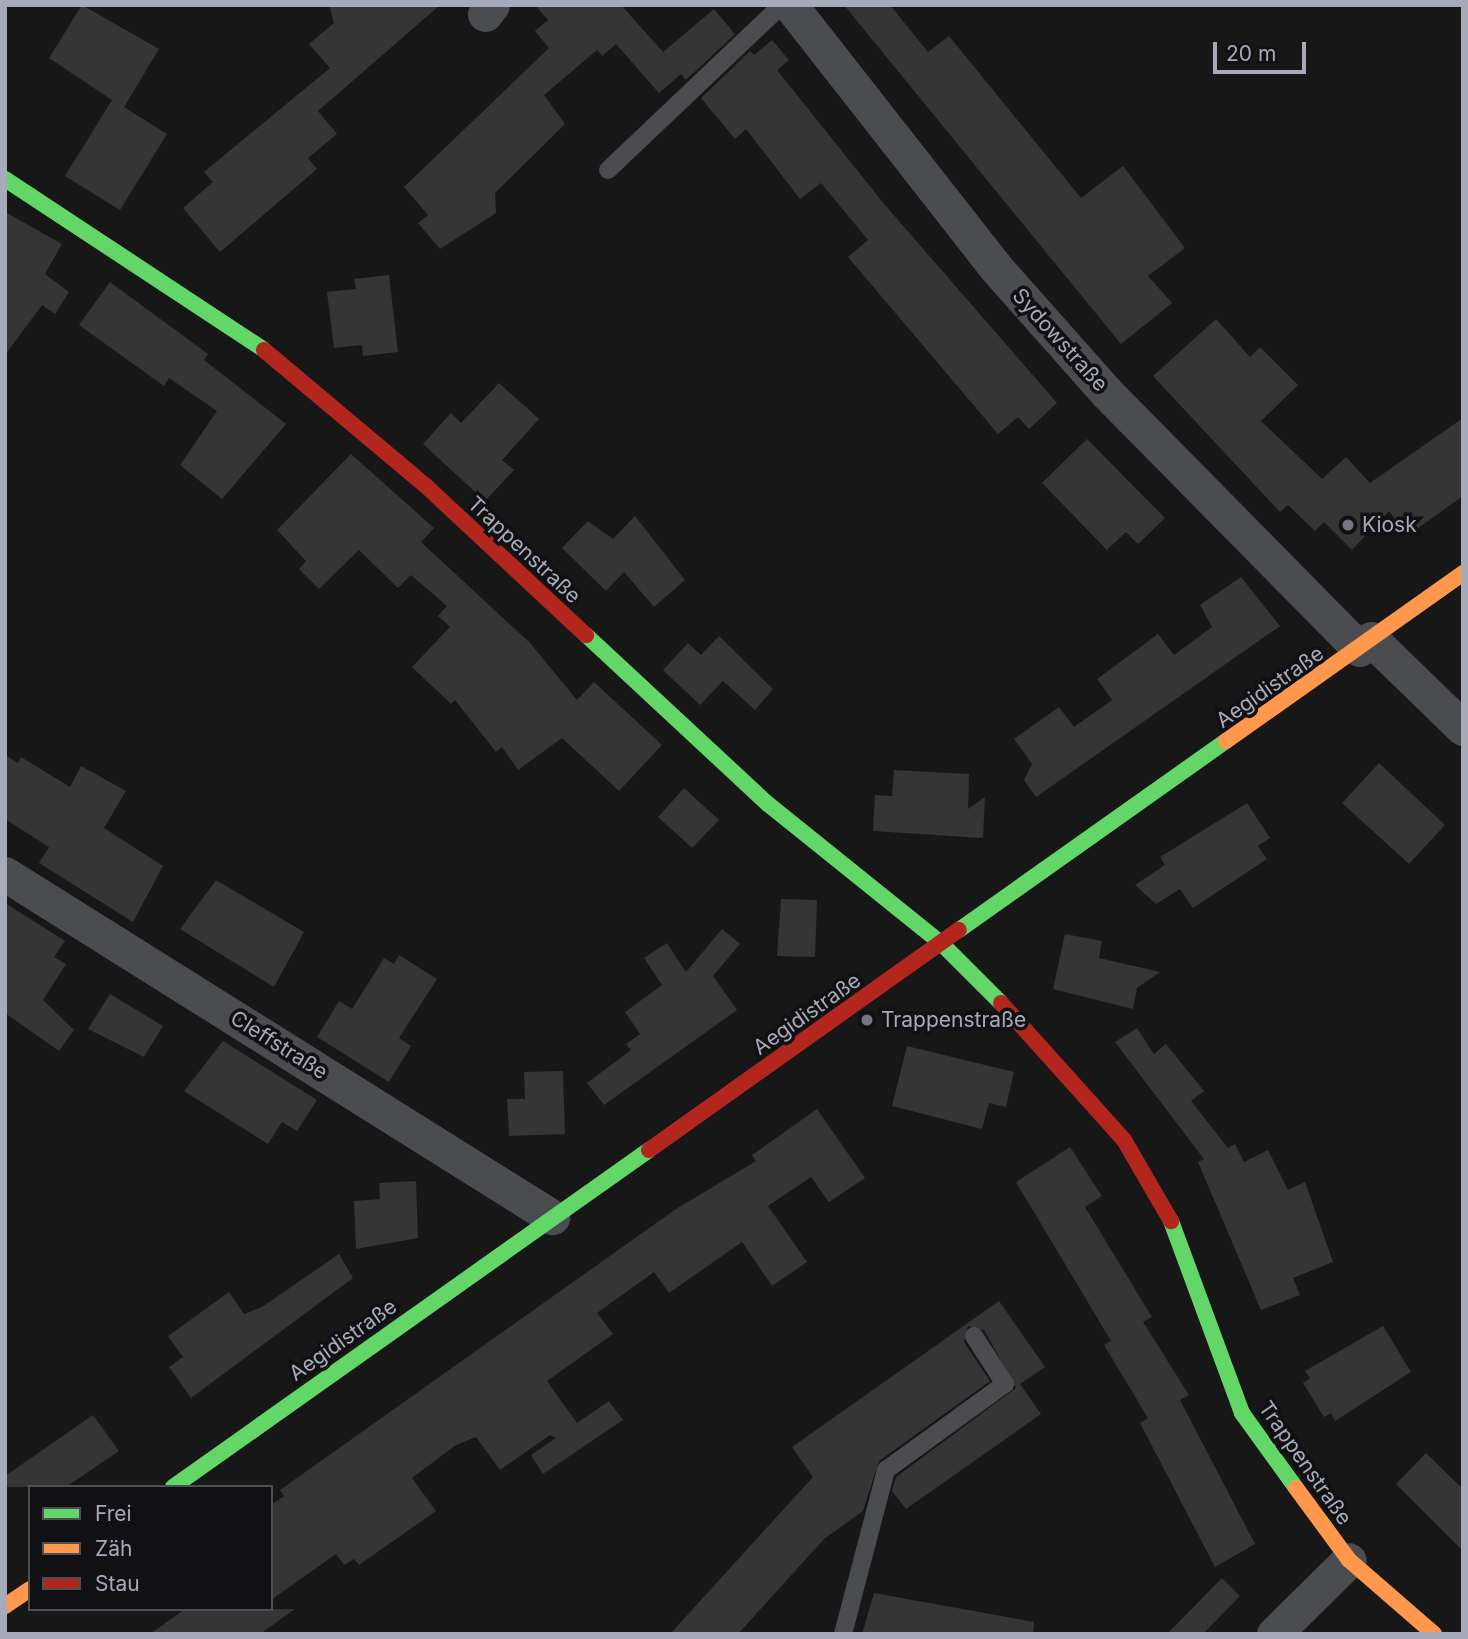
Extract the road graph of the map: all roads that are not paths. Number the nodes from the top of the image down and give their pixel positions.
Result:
1 (782, 5) edge
2 (790, 5) edge
3 (608, 170) dead end
4 (5, 179) edge
5 (1463, 573) edge
6 (1365, 644) junction
7 (1463, 728) edge
8 (5, 874) edge
9 (942, 944) junction
10 (552, 1217) junction
11 (974, 1336) dead end
12 (176, 1485) edge
13 (1349, 1560) junction
14 (28, 1589) edge
15 (5, 1606) edge
16 (843, 1634) edge
17 (1275, 1634) edge
18 (1434, 1634) edge

1 - 3 lane
2 - 6 street, Sydowstraße
4 - 9 street, Trappenstraße
5 - 6 street, Aegidistraße
6 - 7 street, Sydowstraße
6 - 9 street, Aegidistraße
8 - 10 street, Cleffstraße
9 - 10 street, Aegidistraße
9 - 13 street, Trappenstraße
10 - 12 street, Aegidistraße
11 - 16 lane
13 - 17 street
13 - 18 street, Trappenstraße
14 - 15 street

